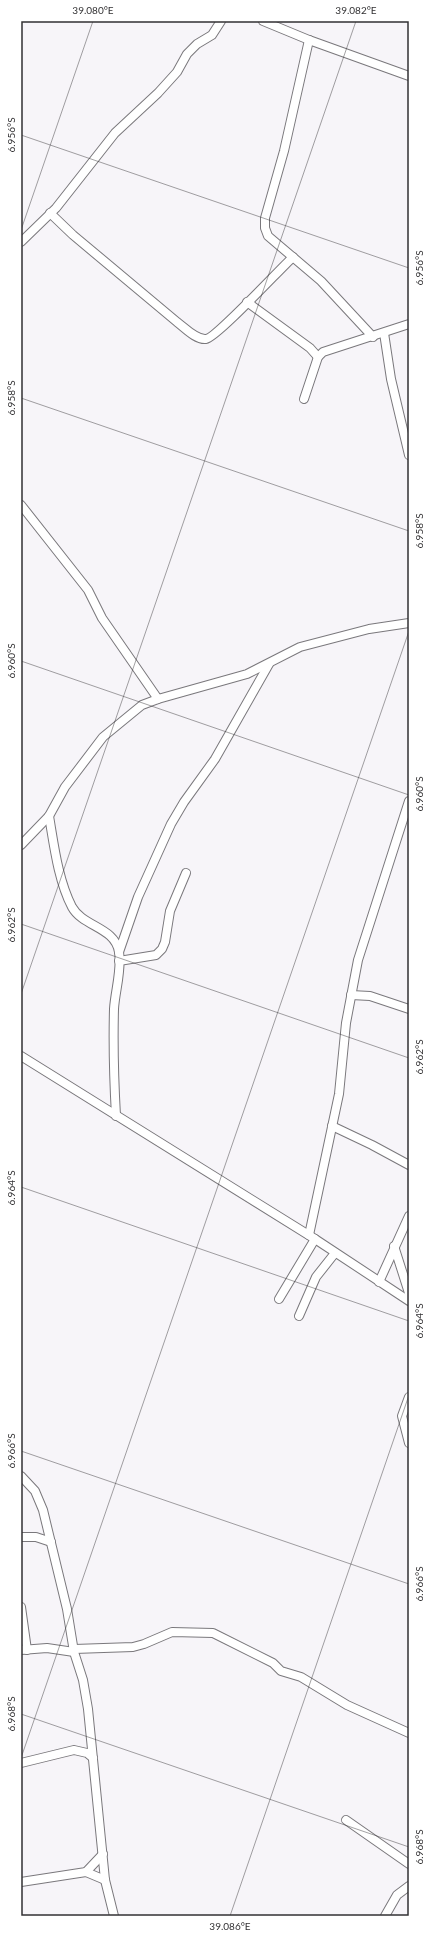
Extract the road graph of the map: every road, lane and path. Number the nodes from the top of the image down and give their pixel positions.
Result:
1 (221, 21) edge
2 (263, 21) edge
3 (309, 40) junction
4 (409, 76) edge
5 (50, 213) junction
6 (21, 242) edge
7 (293, 257) junction
8 (247, 302) junction
9 (409, 324) edge
10 (384, 333) junction
11 (373, 336) junction
12 (318, 357) junction
13 (304, 400) dead end
14 (409, 455) edge
15 (21, 505) edge
16 (409, 623) edge
17 (269, 664) junction
18 (158, 699) junction
19 (409, 801) edge
20 (49, 816) junction
21 (21, 845) edge
22 (186, 873) dead end
23 (119, 952) junction
24 (119, 961) junction
25 (351, 995) junction
26 (409, 1009) edge
27 (21, 1056) edge
28 (116, 1116) junction
29 (332, 1126) junction
30 (409, 1165) edge
31 (409, 1216) edge
32 (312, 1237) junction
33 (394, 1246) junction
34 (335, 1253) junction
35 (380, 1282) junction
36 (409, 1293) edge
37 (279, 1299) dead end
38 (409, 1301) edge
39 (299, 1316) dead end
40 (409, 1397) edge
41 (409, 1444) edge
42 (21, 1476) edge
43 (21, 1537) edge
44 (51, 1542) junction
45 (21, 1607) edge
46 (24, 1650) edge
47 (74, 1650) junction
48 (409, 1733) edge
49 (93, 1758) junction
50 (21, 1763) edge
51 (346, 1820) dead end
52 (102, 1854) junction
53 (409, 1864) edge
54 (86, 1872) junction
55 (105, 1880) junction
56 (21, 1882) edge
57 (409, 1886) edge
58 (114, 1916) edge
59 (385, 1916) edge

1 - 5 street
2 - 3 street
3 - 4 street
3 - 7 street
5 - 6 street
5 - 8 street
7 - 8 street
7 - 11 street
8 - 12 street
9 - 10 street
10 - 11 street
10 - 14 street
11 - 12 street
12 - 13 street
15 - 18 street
16 - 17 street
17 - 18 street
17 - 23 street
18 - 20 street
19 - 25 street
20 - 21 street
20 - 23 street
22 - 24 street
23 - 24 street
24 - 28 street
25 - 26 street
25 - 29 street
27 - 28 street
28 - 32 street
29 - 30 street
29 - 32 street
31 - 33 street
32 - 34 street
32 - 37 street
33 - 35 street
33 - 36 street
34 - 35 street
34 - 39 street
35 - 38 street
40 - 41 street
42 - 44 street
43 - 44 street
44 - 47 street
45 - 46 street
46 - 47 street
47 - 48 street
47 - 49 street
49 - 50 street
49 - 52 street
51 - 53 street
52 - 54 street
52 - 55 street
54 - 55 street
54 - 56 street
55 - 58 street
57 - 59 street

